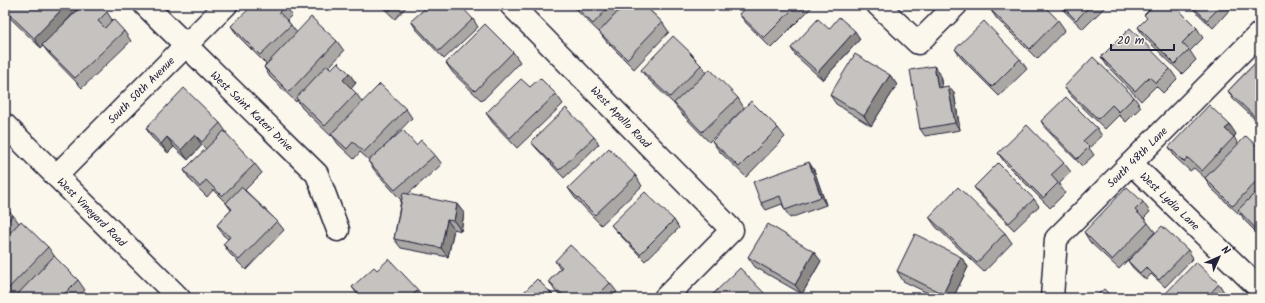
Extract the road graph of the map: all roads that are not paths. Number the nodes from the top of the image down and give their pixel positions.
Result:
1 (145, 5) edge
2 (226, 5) edge
3 (511, 5) edge
4 (878, 5) edge
5 (956, 5) edge
6 (1260, 33) edge
7 (185, 45) junction
8 (5, 125) edge
9 (1130, 163) junction
10 (56, 176) junction
11 (338, 230) dead end
12 (1260, 289) edge
13 (179, 298) edge
14 (665, 298) edge
15 (1052, 298) edge

1 - 7 street, West Saint Kateri Drive
2 - 7 street, South 50th Avenue
3 - 14 street, West Apollo Road
4 - 5 street
6 - 9 street, South 48th Lane
7 - 10 street, South 50th Avenue
7 - 11 street, West Saint Kateri Drive
8 - 10 street, West Vineyard Road
9 - 12 street, West Lydia Lane
9 - 15 street, South 48th Lane
10 - 13 street, West Vineyard Road

